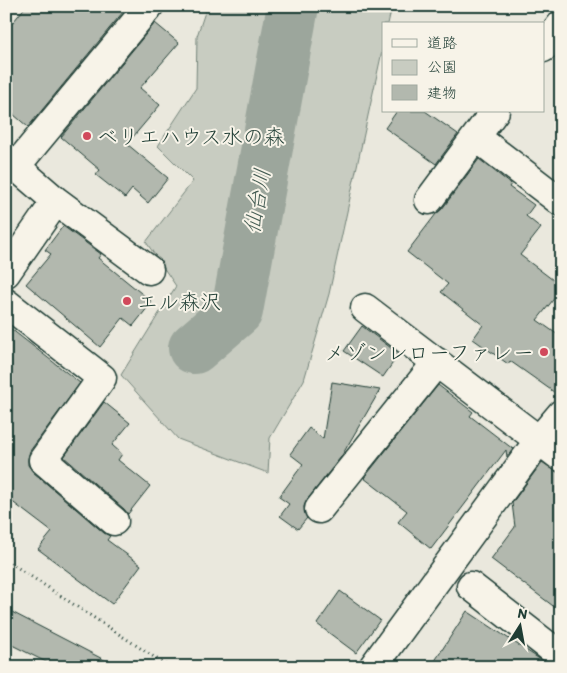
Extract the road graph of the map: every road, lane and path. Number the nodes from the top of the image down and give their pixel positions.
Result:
1 (149, 6) edge
2 (561, 25) edge
3 (544, 47) edge
4 (494, 112) edge
5 (476, 137) junction
6 (9, 161) edge
7 (429, 200) dead end
8 (56, 201) junction
9 (561, 202) edge
10 (149, 270) dead end
11 (6, 273) edge
12 (6, 302) edge
13 (366, 308) dead end
14 (437, 362) junction
15 (561, 414) edge
16 (539, 440) junction
17 (561, 456) edge
18 (319, 509) dead end
19 (114, 521) dead end
20 (6, 560) edge
21 (471, 586) dead end
22 (561, 656) edge
23 (169, 667) edge
24 (180, 667) edge
25 (193, 667) edge
26 (373, 667) edge

1 - 6 street
2 - 3 street
4 - 5 street
5 - 7 street
5 - 9 street
6 - 8 street
8 - 10 street
8 - 11 street
12 - 19 street
13 - 14 street
14 - 16 street
14 - 18 street
15 - 16 street
16 - 17 street
16 - 26 street
20 - 23 path
21 - 22 street
24 - 25 path

